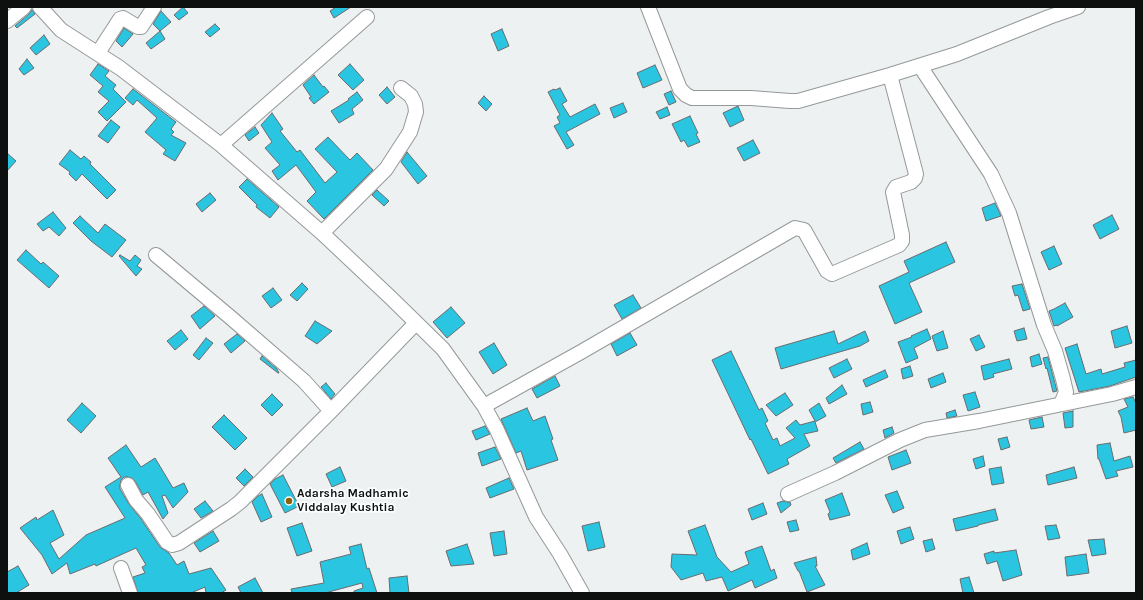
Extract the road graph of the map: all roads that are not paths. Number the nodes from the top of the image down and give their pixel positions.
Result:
1 (24, 7) edge
2 (40, 7) edge
3 (154, 7) edge
4 (648, 7) edge
5 (1078, 7) edge
6 (367, 17) dead end
7 (7, 21) edge
8 (98, 53) junction
9 (920, 66) junction
10 (890, 75) junction
11 (401, 88) dead end
12 (221, 145) junction
13 (322, 233) junction
14 (156, 255) dead end
15 (416, 323) junction
16 (1136, 387) edge
17 (1061, 404) junction
18 (484, 406) junction
19 (331, 411) junction
20 (128, 485) dead end
21 (788, 494) dead end
22 (121, 568) dead end
23 (130, 593) edge
24 (582, 593) edge

1 - 7 street
2 - 8 street
3 - 8 street
4 - 10 street
5 - 9 street
6 - 12 street
8 - 12 street
9 - 10 street
9 - 17 street
10 - 18 street
11 - 13 street
12 - 13 street
13 - 15 street
14 - 19 street
15 - 18 street
15 - 19 street
16 - 17 street
17 - 21 street
18 - 24 street
19 - 20 street
22 - 23 street

